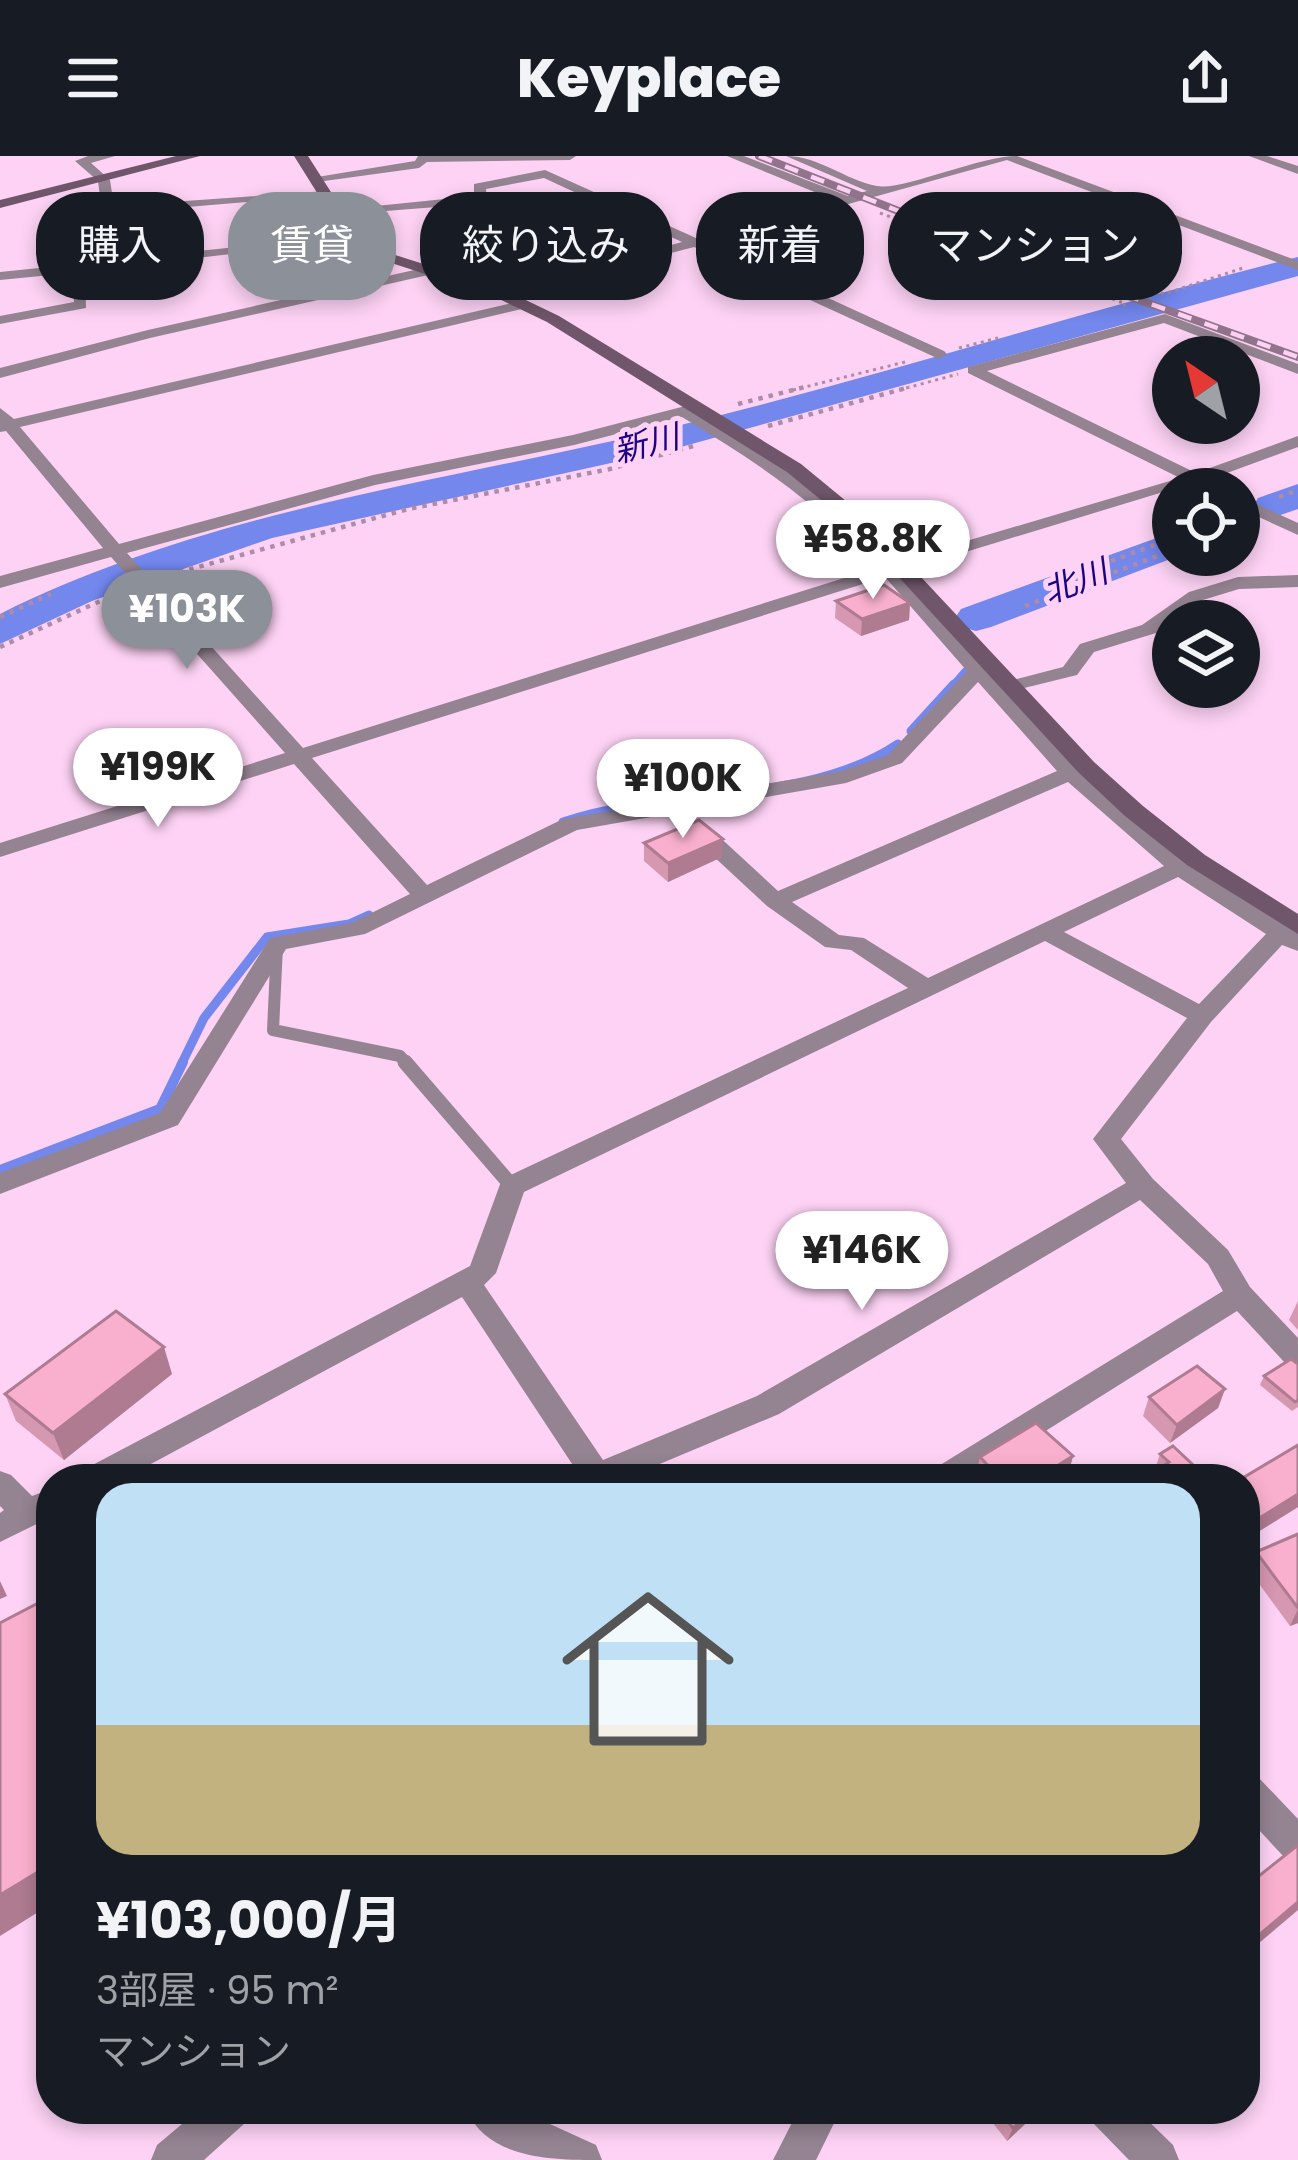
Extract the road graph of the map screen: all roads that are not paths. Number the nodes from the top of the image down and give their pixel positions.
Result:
1 (109, 156) edge
2 (194, 156) edge
3 (301, 156) edge
4 (570, 156) edge
5 (733, 156) edge
6 (792, 156) edge
7 (1008, 156) edge
8 (1256, 156) edge
9 (423, 157) edge
10 (1298, 170) edge
11 (317, 178) junction
12 (104, 180) junction
13 (877, 191) junction
14 (105, 192) edge
15 (324, 192) edge
16 (825, 192) edge
17 (864, 195) edge
18 (396, 202) edge
19 (0, 204) edge
20 (696, 241) edge
21 (1298, 252) edge
22 (1274, 258) junction
23 (1298, 266) edge
24 (36, 272) edge
25 (420, 273) edge
26 (0, 276) edge
27 (81, 300) edge
28 (516, 300) edge
29 (823, 300) edge
30 (525, 304) junction
31 (0, 320) edge
32 (939, 354) road end
33 (1298, 369) edge
34 (0, 373) edge
35 (695, 412) junction
36 (4, 422) edge
37 (1298, 441) edge
38 (1173, 468) edge
39 (1226, 468) edge
40 (1152, 492) edge
41 (1260, 511) edge
42 (1298, 530) edge
43 (116, 551) junction
44 (896, 567) junction
45 (1298, 581) edge
46 (0, 582) edge
47 (994, 675) junction
48 (298, 756) junction
49 (1078, 770) junction
50 (705, 836) edge
51 (0, 850) edge
52 (1188, 864) junction
53 (425, 896) junction
54 (775, 901) junction
55 (1042, 930) junction
56 (1294, 930) edge
57 (278, 943) junction
58 (923, 987) junction
59 (1202, 1016) junction
60 (0, 1184) edge
61 (512, 1186) junction
62 (1143, 1186) junction
63 (467, 1282) junction
64 (1240, 1295) junction
65 (1298, 1357) edge
66 (122, 1464) edge
67 (589, 1464) edge
68 (630, 1464) edge
69 (970, 1464) edge
70 (0, 1484) edge
71 (26, 1514) edge
72 (1260, 1805) edge
73 (1298, 1844) edge
74 (214, 2124) edge
75 (503, 2124) edge
76 (813, 2124) edge
77 (1122, 2124) edge
78 (172, 2160) edge
79 (580, 2160) edge
80 (794, 2160) edge
81 (1158, 2160) edge

1 - 12 street
2 - 12 street
3 - 11 street
4 - 9 street
5 - 16 street
6 - 13 street
7 - 13 street
7 - 22 street
8 - 10 street
9 - 11 street
11 - 15 street
12 - 14 street
12 - 19 street
13 - 17 street
18 - 20 street
21 - 22 street
22 - 23 street
24 - 26 street
25 - 34 street
27 - 31 street
28 - 30 street
29 - 32 street
30 - 35 street
30 - 36 street
33 - 38 street
35 - 43 street
35 - 44 street
36 - 43 street
37 - 39 street
40 - 44 street
41 - 42 street
43 - 46 street
43 - 48 street
44 - 47 street
44 - 48 street
45 - 47 street
47 - 49 street
47 - 49 street
47 - 53 street
48 - 51 street
48 - 53 street
49 - 52 street
49 - 54 street
50 - 54 street
52 - 55 street
52 - 56 street
53 - 57 street
54 - 58 street
55 - 58 street
55 - 59 street
56 - 59 street
57 - 60 street
57 - 61 lane
58 - 61 street
59 - 62 street
61 - 63 street
62 - 64 street
62 - 68 street
63 - 66 street
63 - 67 street
64 - 65 street
64 - 69 street
70 - 71 street
72 - 73 street
74 - 78 street
75 - 79 street
76 - 80 street
77 - 81 street

